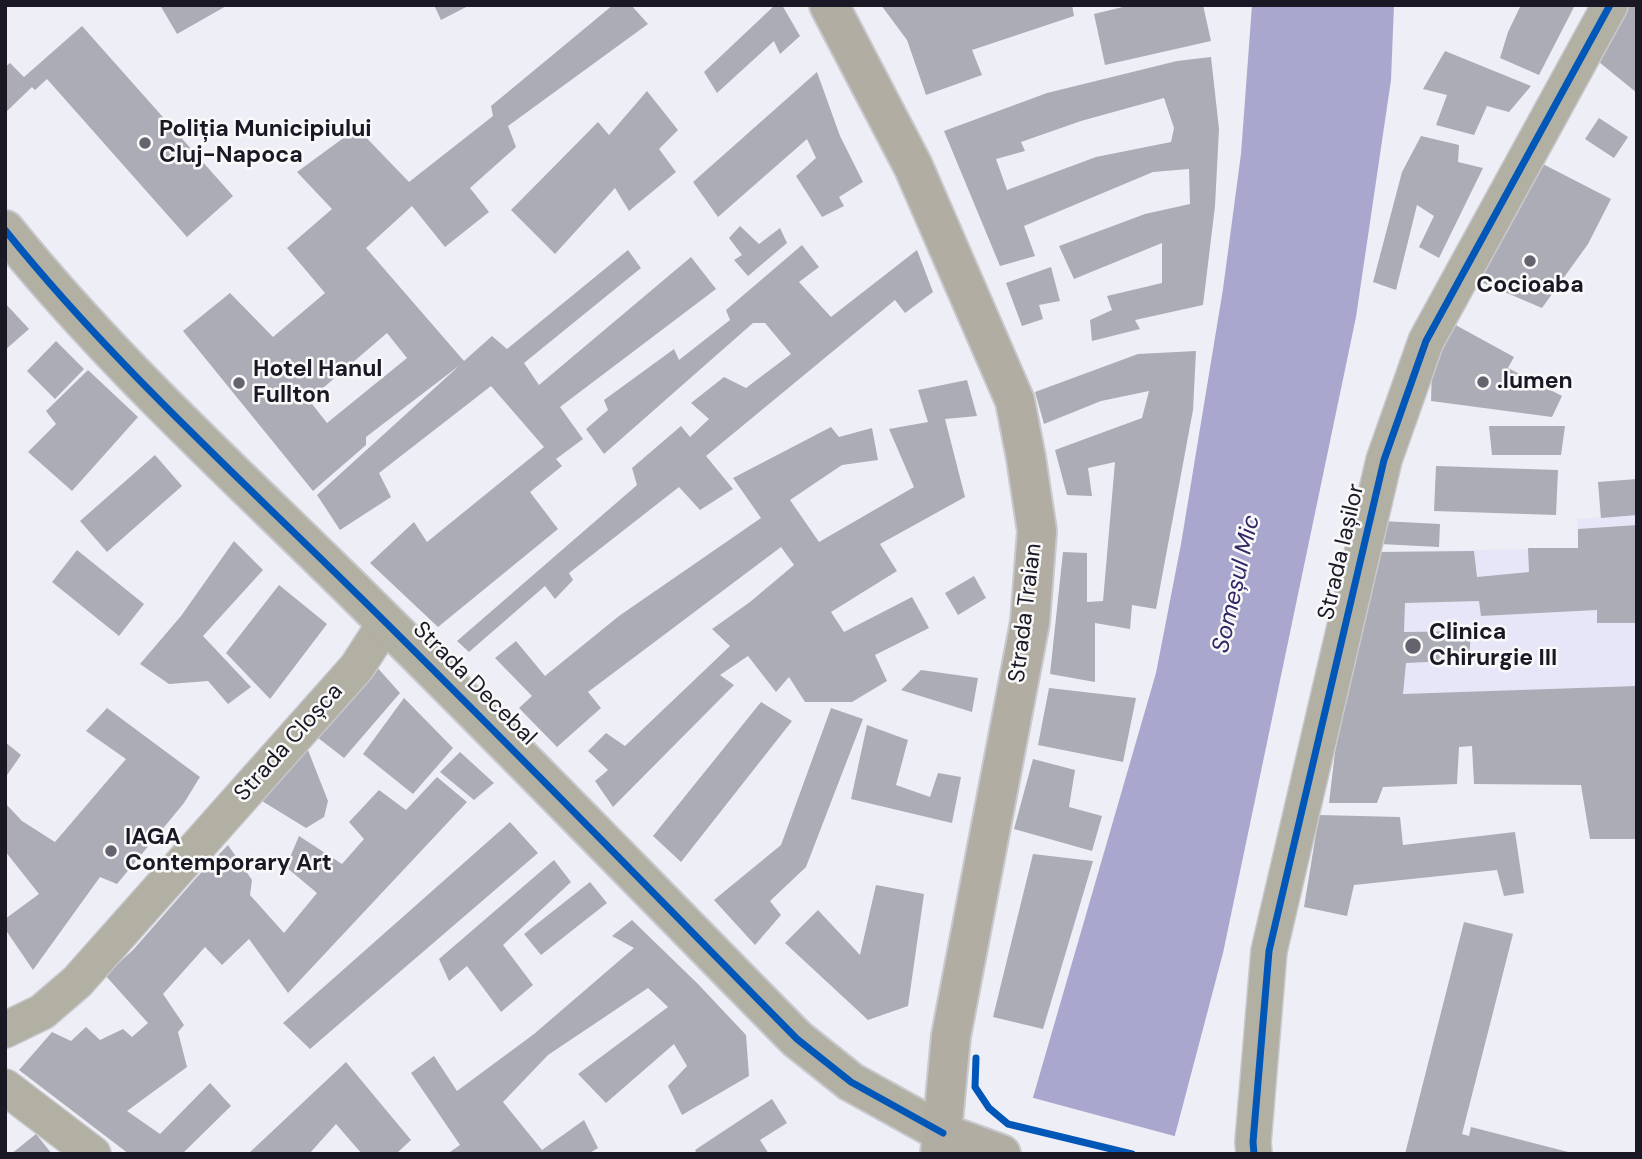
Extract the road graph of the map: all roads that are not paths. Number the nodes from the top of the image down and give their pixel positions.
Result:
1 (828, 5) edge
2 (1611, 5) edge
3 (5, 230) edge
4 (386, 622) junction
5 (5, 1030) edge
6 (5, 1087) edge
7 (942, 1143) edge
8 (1000, 1153) edge
9 (93, 1154) edge
10 (1254, 1154) edge

1 - 7 main road, Strada Traian
2 - 10 street, Strada Iașilor
3 - 4 street, Strada Decebal
4 - 5 street, Strada Cloșca
4 - 7 street, Strada Decebal
6 - 9 street
7 - 8 main road

